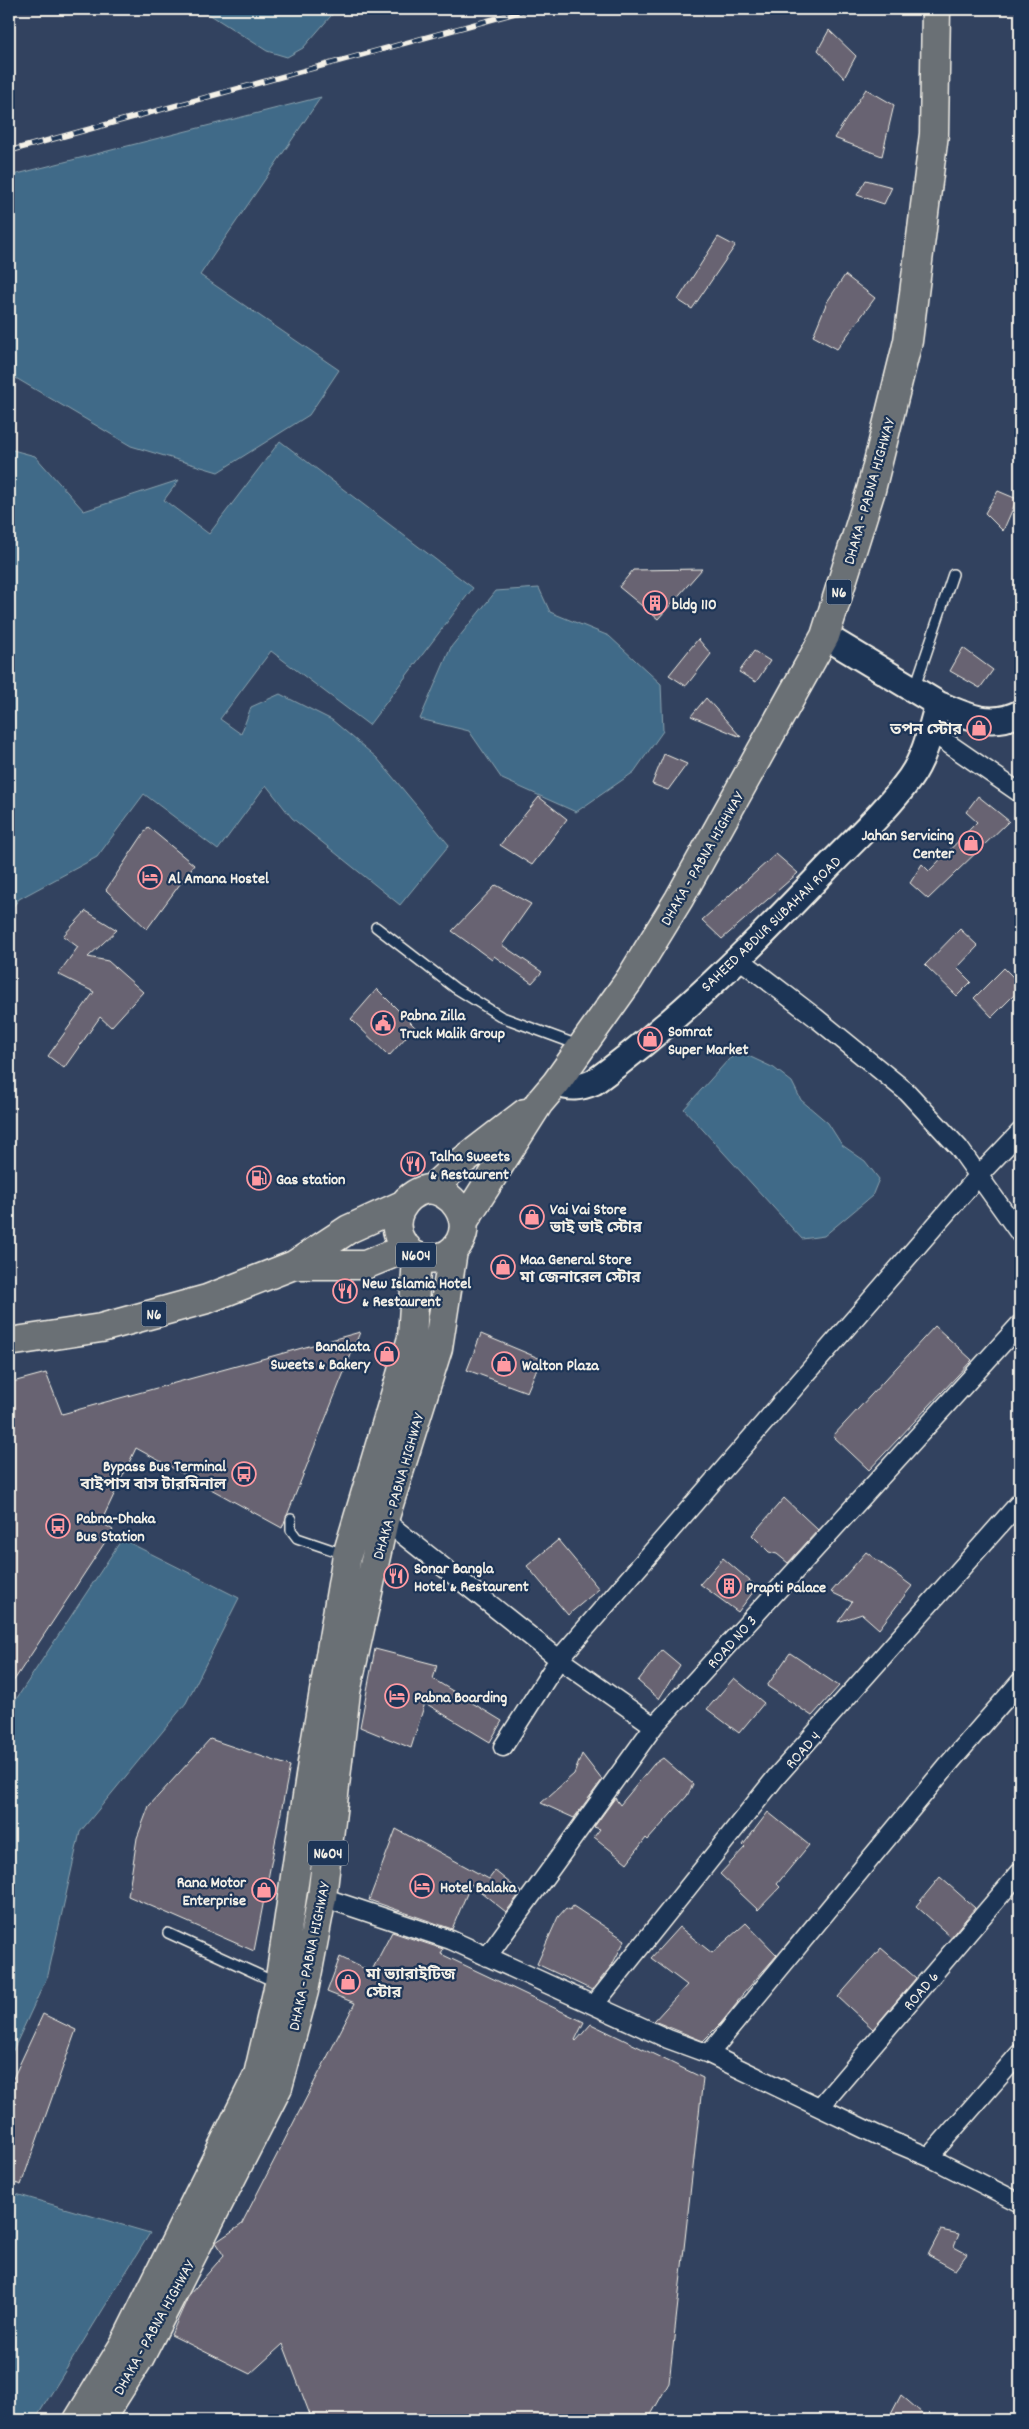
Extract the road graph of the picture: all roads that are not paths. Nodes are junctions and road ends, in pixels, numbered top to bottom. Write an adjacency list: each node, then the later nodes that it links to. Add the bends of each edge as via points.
1 (936, 9): 3 (highway, DHAKA - PABNA HIGHWAY / N6, via 934,134 908,341 871,490)
2 (953, 574): 4 (lane)
3 (825, 636): 4 (street); 11 (highway, DHAKA - PABNA HIGHWAY / N6, via 679,899 630,979)
4 (914, 690): 5 (street)
5 (938, 704): 6 (street, via 975,719 1009,718); 7 (street, SAHEED ABDUR SUBAHAN ROAD)
6 (1020, 713)
7 (930, 731): 8 (street); 10 (street, SAHEED ABDUR SUBAHAN ROAD, via 910,778 867,827)
8 (1020, 793)
9 (376, 927): 11 (lane, via 455,988 502,1017)
10 (738, 958): 12 (street, SAHEED ABDUR SUBAHAN ROAD, via 662,1027 594,1082); 14 (street, via 907,1092)
11 (581, 1046): 12 (highway, DHAKA - PABNA HIGHWAY / N6)
12 (548, 1093): 15 (highway, DHAKA - PABNA HIGHWAY); 17 (highway, DHAKA - PABNA HIGHWAY / N6)
13 (1020, 1132): 14 (street)
14 (980, 1174): 18 (street); 30 (street)
15 (431, 1189): 16 (highway, via 418,1191); 17 (highway, via 458,1205)
16 (402, 1205): 20 (highway, N604, via 397,1214 397,1229 403,1245); 21 (highway, via 349,1229)
17 (464, 1221): 19 (highway, N604, via 461,1238)
18 (1020, 1234)
19 (454, 1251): 20 (highway, N604, via 439,1258 425,1259); 25 (highway, DHAKA - PABNA HIGHWAY / N604)
20 (412, 1252): 21 (highway, N604, via 365,1266); 23 (highway, DHAKA - PABNA HIGHWAY / N604)
21 (294, 1266): 24 (highway, N6, via 207,1299 111,1325)
22 (1020, 1324): 32 (street, ROAD NO 3)
23 (412, 1338): 25 (highway); 29 (highway, DHAKA - PABNA HIGHWAY / N604)
24 (9, 1342)
25 (438, 1348): 28 (highway, DHAKA - PABNA HIGHWAY / N604)
26 (1020, 1502): 40 (street, ROAD 4, via 777,1776)
27 (291, 1519): 29 (lane, via 291,1530 297,1538)
28 (384, 1520): 30 (street); 34 (highway, DHAKA - PABNA HIGHWAY / N604, via 346,1692)
29 (347, 1555): 34 (highway, DHAKA - PABNA HIGHWAY / N604)
30 (559, 1659): 32 (street); 33 (street)
31 (1020, 1682): 42 (street)
32 (654, 1726): 38 (street, ROAD NO 3)
33 (504, 1747)
34 (326, 1758): 36 (highway, DHAKA - PABNA HIGHWAY / N604); 39 (highway, DHAKA - PABNA HIGHWAY / N604)
35 (1020, 1872): 44 (street, ROAD 6)
36 (322, 1897): 38 (street, via 451,1940); 39 (highway, DHAKA - PABNA HIGHWAY / N604)
37 (168, 1933): 39 (lane)
38 (487, 1957): 40 (street)
39 (291, 1988): 43 (highway, DHAKA - PABNA HIGHWAY / N604)
40 (594, 2005): 42 (street)
41 (1020, 2053): 45 (street)
42 (709, 2054): 44 (street)
43 (268, 2081): 47 (highway, DHAKA - PABNA HIGHWAY / N604, via 125,2343); 48 (highway, DHAKA - PABNA HIGHWAY / N604, via 140,2357)
44 (820, 2107): 45 (street)
45 (929, 2156): 46 (street)
46 (1020, 2203)
47 (78, 2420)
48 (100, 2420)

